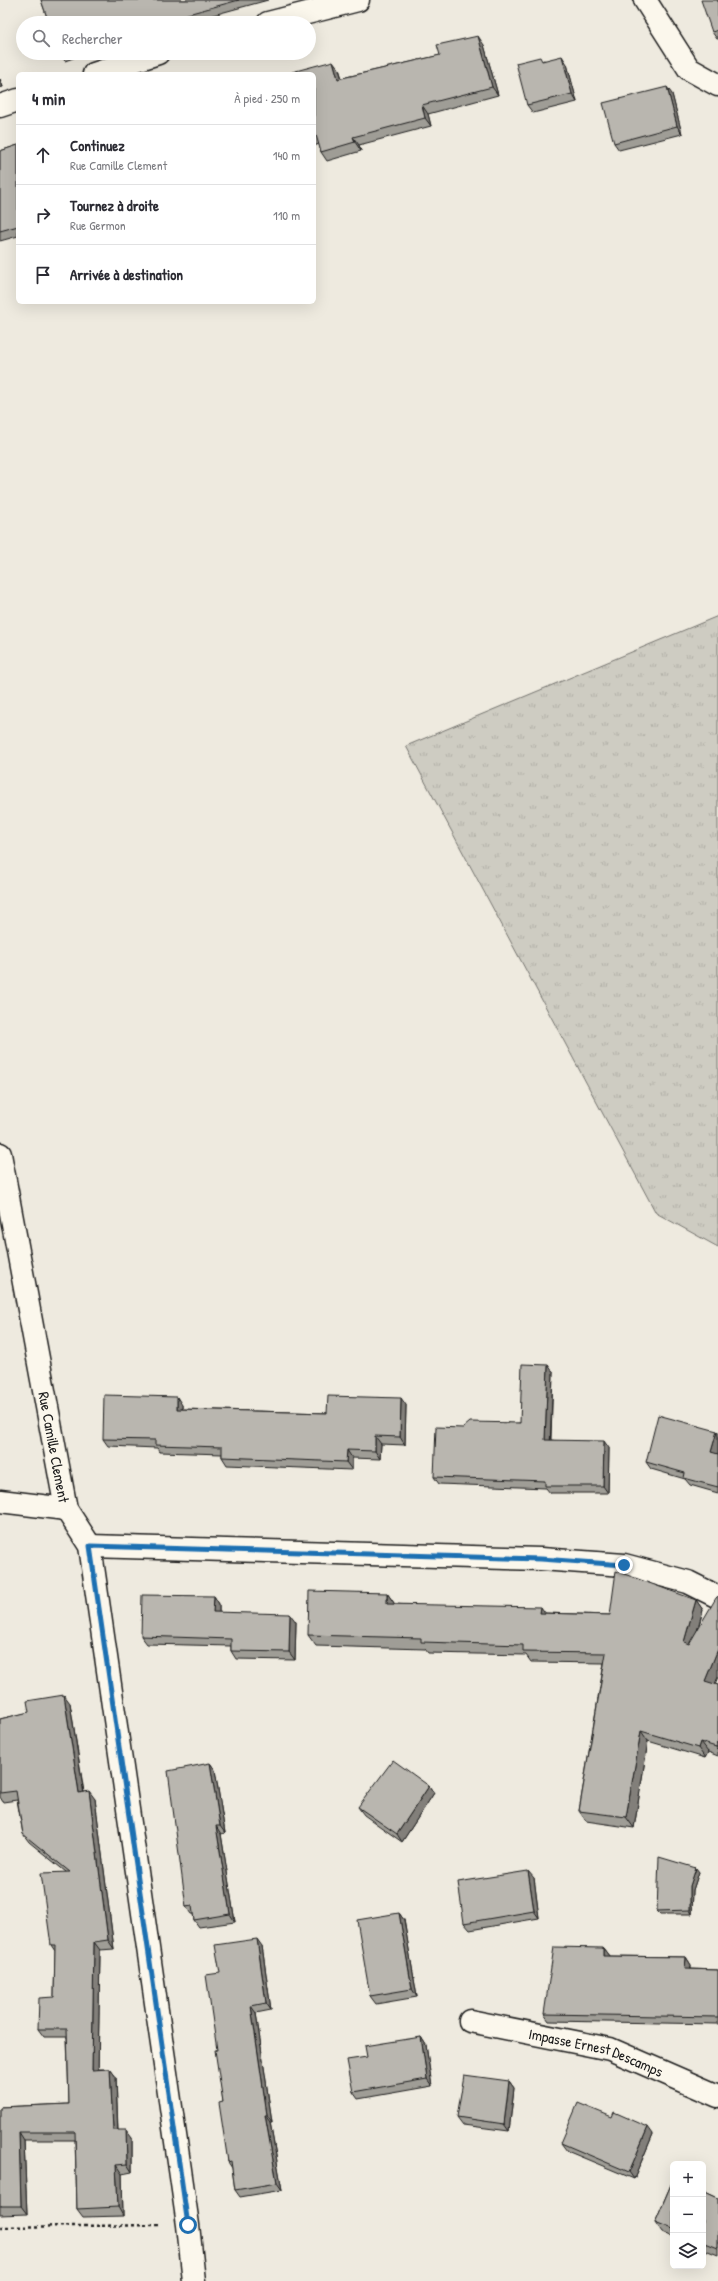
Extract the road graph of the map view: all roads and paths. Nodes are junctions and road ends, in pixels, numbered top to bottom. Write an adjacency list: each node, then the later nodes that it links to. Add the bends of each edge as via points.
1 (358, 0): 3 (street)
2 (645, 0): 6 (street, via 688,69)
3 (295, 16)
4 (137, 60): 5 (street)
5 (100, 72)
6 (718, 85)
7 (16, 101): 8 (street)
8 (0, 106)
9 (0, 1154): 11 (street, Rue Camille Clement)
10 (0, 1501): 11 (street)
11 (66, 1509): 12 (street, Rue Camille Clement)
12 (90, 1546): 13 (street, via 533,1559 624,1565 688,1582); 16 (street, Rue Camille Clement)
13 (718, 1597)
14 (470, 2021): 15 (street, Impasse Ernest Descamps, via 610,2049)
15 (718, 2096)
16 (188, 2225): 17 (path); 18 (street, Rue Camille Clement)
17 (0, 2227)
18 (194, 2281)

